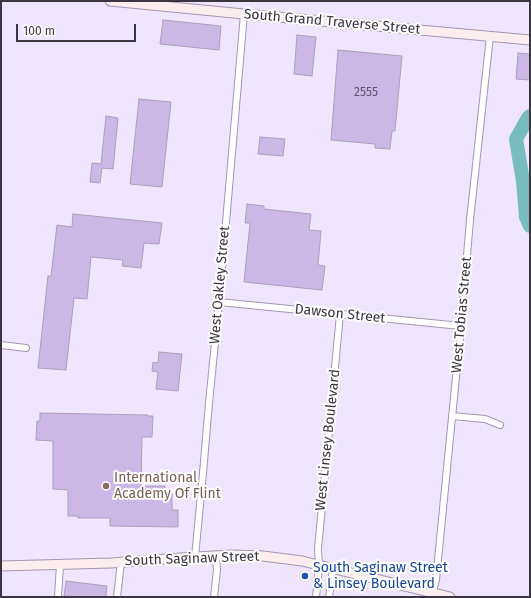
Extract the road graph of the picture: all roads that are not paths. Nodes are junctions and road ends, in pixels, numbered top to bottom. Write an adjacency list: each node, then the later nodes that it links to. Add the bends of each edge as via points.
1 (110, 1): 2 (main road, South Grand Traverse Street)
2 (244, 14): 3 (main road, South Grand Traverse Street); 5 (street, West Oakley Street)
3 (490, 36): 4 (main road, South Grand Traverse Street); 7 (street, West Tobias Street)
4 (530, 40)
5 (219, 302): 6 (street, Dawson Street); 13 (street, West Oakley Street)
6 (340, 314): 7 (street, Dawson Street); 17 (street, West Linsey Boulevard, via 318,549)
7 (461, 326): 10 (street, West Tobias Street)
8 (1, 345): 9 (street)
9 (26, 348)
10 (452, 416): 11 (street, via 485,419); 19 (street, West Tobias Street, via 436,580)
11 (500, 425)
12 (216, 556): 13 (main road, South Saginaw Street); 17 (main road, South Saginaw Street, via 263,556); 22 (street)
13 (195, 557): 14 (main road, South Saginaw Street)
14 (121, 562): 15 (main road, South Saginaw Street); 21 (street)
15 (60, 565): 16 (main road, South Saginaw Street); 20 (street)
16 (1, 566)
17 (319, 566): 18 (main road, South Saginaw Street); 23 (street, West Linsey Boulevard)
18 (333, 569): 19 (main road, South Saginaw Street); 24 (street)
19 (432, 595): 25 (main road, South Saginaw Street)
20 (58, 597)
21 (118, 597)
22 (214, 597)
23 (316, 597)
24 (329, 597)
25 (450, 597)

